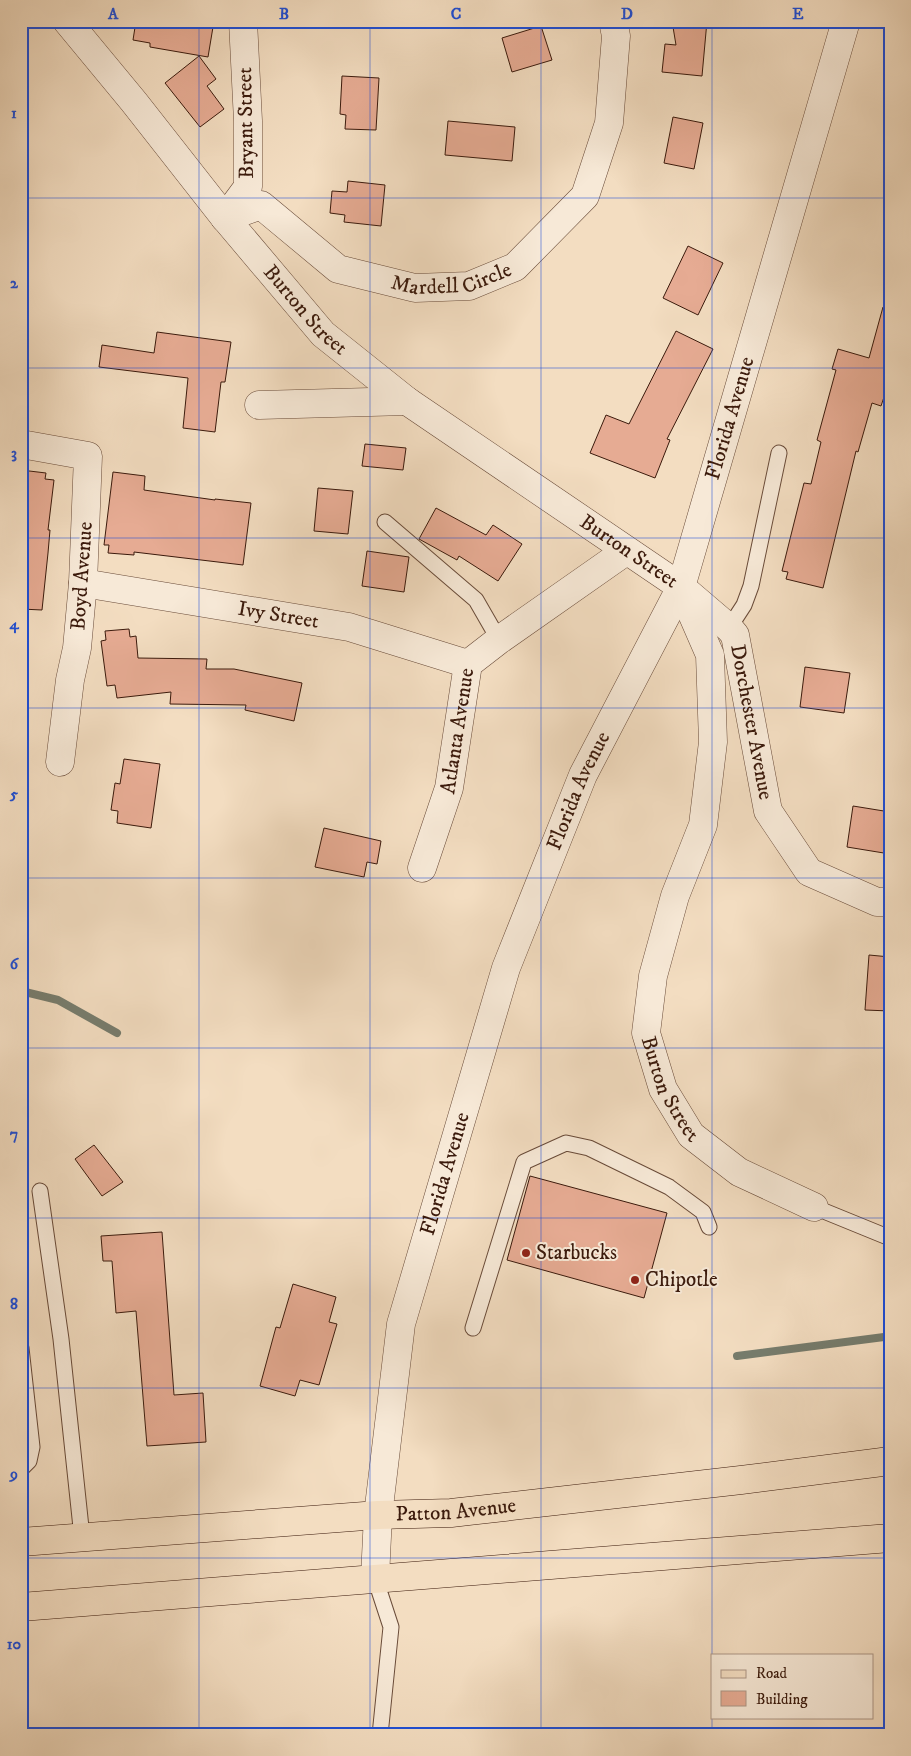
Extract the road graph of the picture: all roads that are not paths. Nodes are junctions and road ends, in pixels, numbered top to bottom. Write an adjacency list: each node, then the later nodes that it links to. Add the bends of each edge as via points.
1 (67, 21): 5 (street, Burton Street)
2 (243, 21): 5 (street, Bryant Street, via 248,187)
3 (613, 21): 5 (street, Mardell Circle, via 616,36 609,123 586,196 516,267 469,286 415,288 338,268 261,204)
4 (846, 21): 13 (street, Florida Avenue)
5 (225, 218): 6 (street, Burton Street, via 323,334)
6 (407, 401): 7 (street); 11 (street, Burton Street)
7 (259, 405)
8 (21, 444): 12 (street, Boyd Avenue, via 88,456)
9 (779, 453): 14 (lane, via 751,586)
10 (385, 522): 15 (lane, via 476,600)
11 (626, 551): 13 (street, Burton Street); 15 (street, Atlanta Avenue)
12 (83, 583): 16 (street, Ivy Street, via 349,627); 17 (street, Boyd Avenue)
13 (681, 587): 14 (street, Dorchester Avenue); 21 (street, Burton Street, via 710,655 713,742 703,825 675,896 652,976 646,1033 663,1089 691,1135 739,1172); 28 (street, Florida Avenue, via 583,775 506,968 402,1324)
14 (730, 628): 19 (street, Dorchester Avenue, via 735,635 768,811 809,872 878,902)
15 (499, 640): 16 (street, Atlanta Avenue)
16 (468, 664): 18 (street, Atlanta Avenue, via 449,788)
17 (60, 762)
18 (422, 868)
19 (890, 902)
20 (40, 1191): 29 (lane, via 61,1339)
21 (814, 1207): 23 (lane)
22 (709, 1227): 24 (lane, via 703,1212 669,1187 589,1148 566,1143 524,1162)
23 (890, 1238)
24 (473, 1328)
25 (21, 1348): 27 (lane, via 32,1446 29,1461)
26 (890, 1461): 28 (main road, Patton Avenue, via 451,1513)
27 (21, 1469)
28 (378, 1515): 29 (main road, Patton Avenue); 32 (street, Florida Avenue)
29 (82, 1537): 31 (main road, Patton Avenue)
30 (890, 1538): 32 (main road)
31 (21, 1542)
32 (375, 1578): 33 (main road); 34 (lane, via 391,1627)
33 (21, 1607)
34 (380, 1735)

